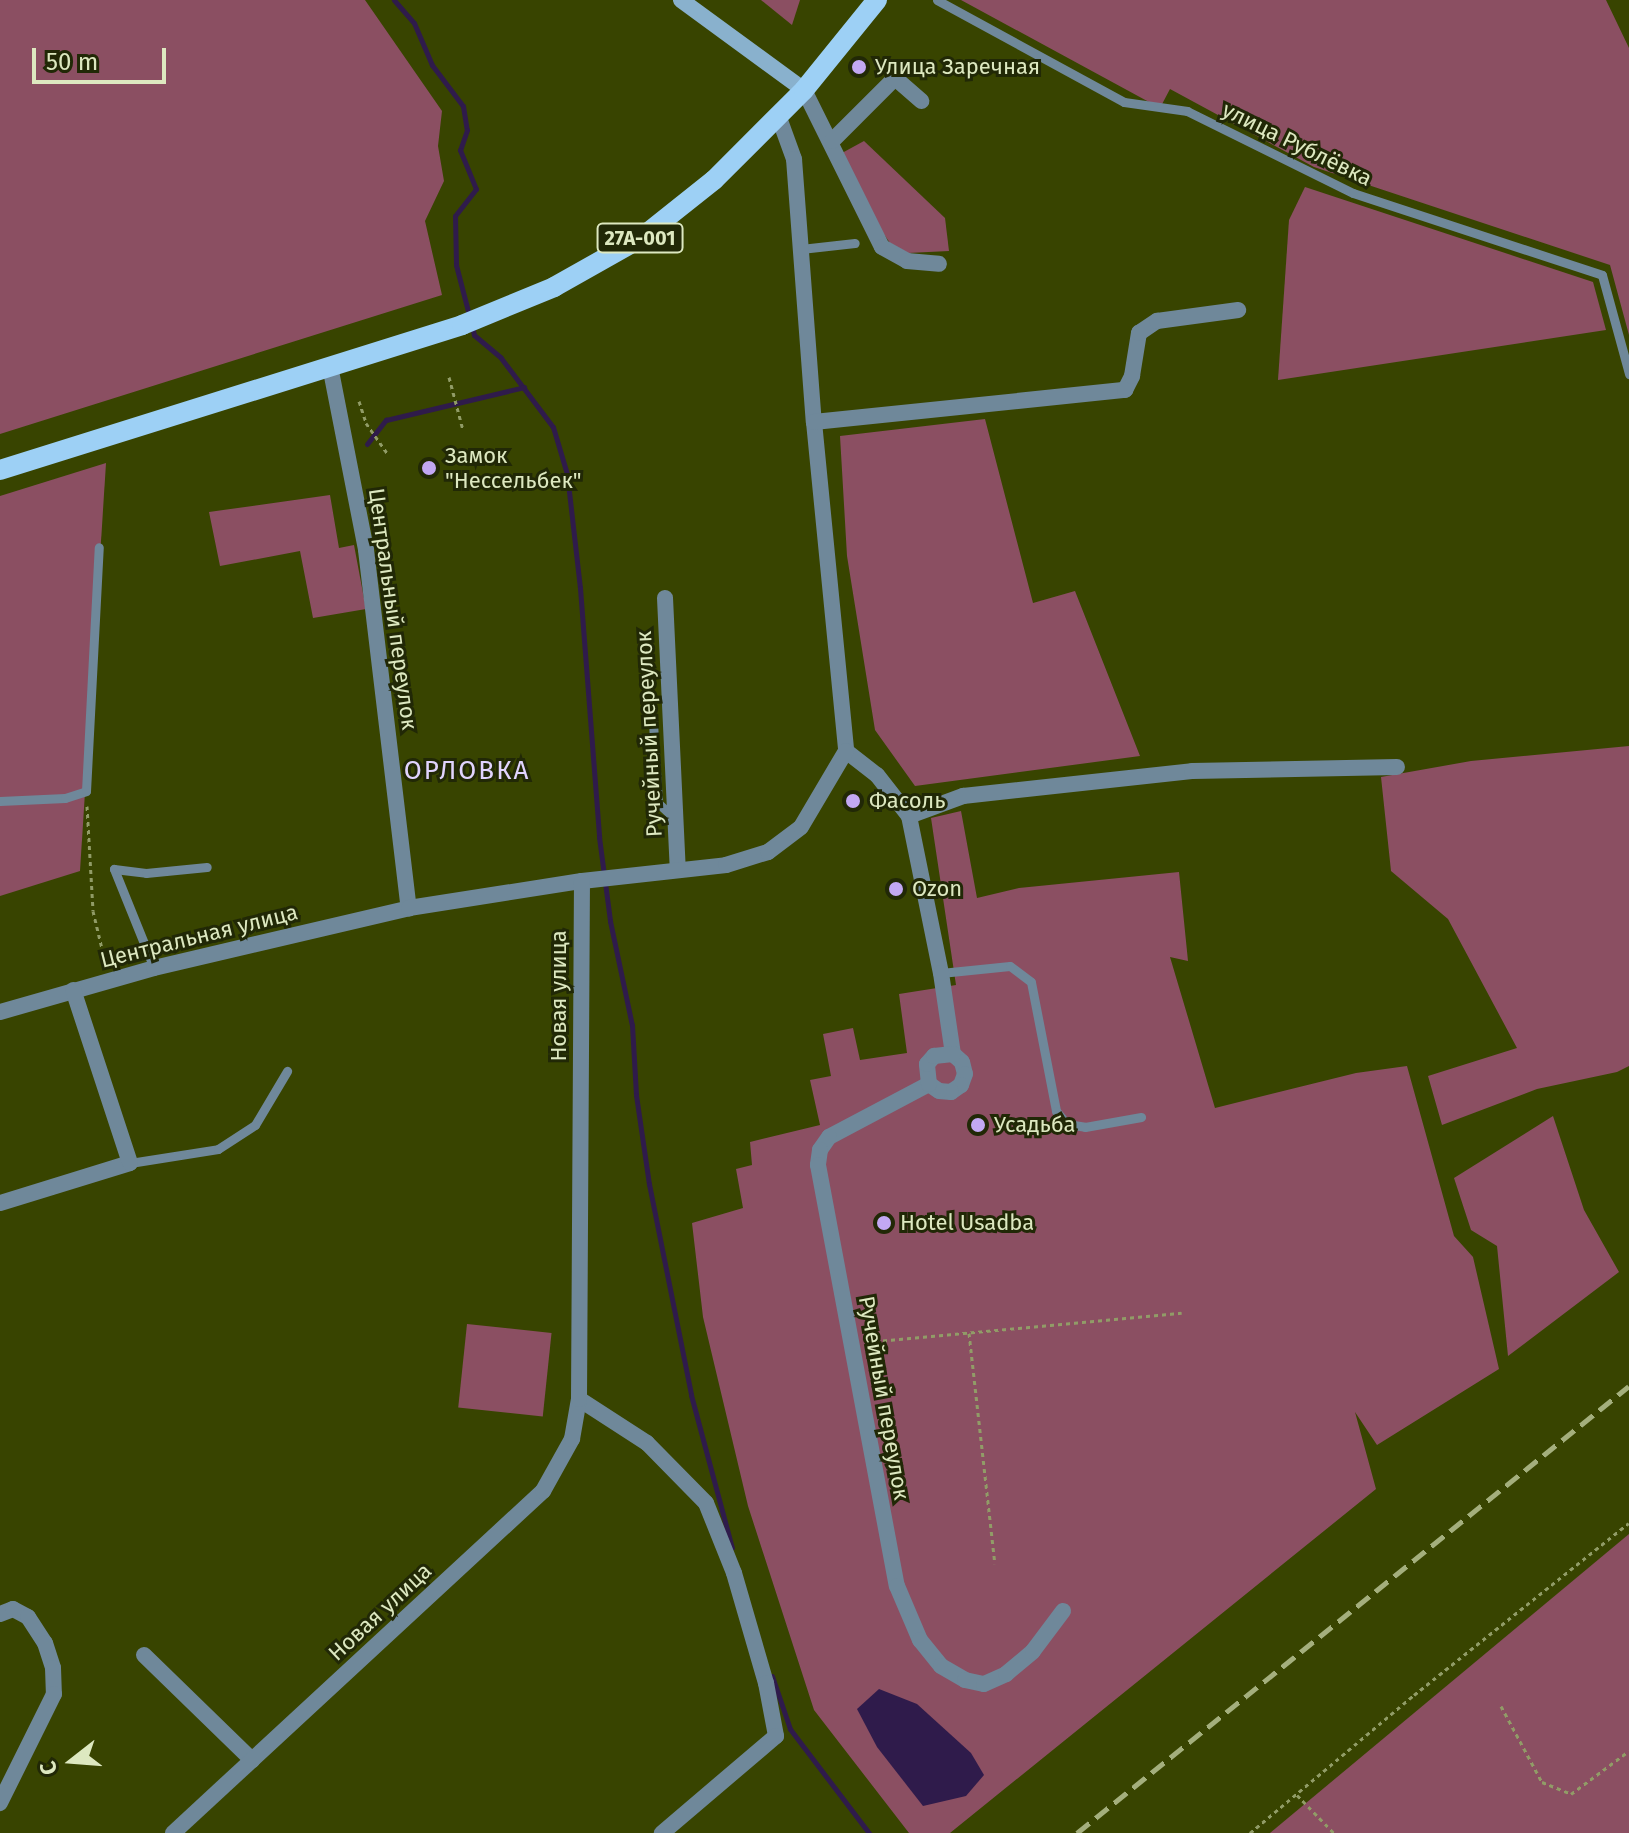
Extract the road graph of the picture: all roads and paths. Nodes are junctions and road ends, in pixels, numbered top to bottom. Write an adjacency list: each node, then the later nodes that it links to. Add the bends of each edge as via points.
1 (681, 0): 4 (street)
2 (877, 0): 4 (main road, 27А-001)
3 (937, 0): 13 (lane, улица Рублёвка, via 1124,102 1187,111 1353,193 1602,275)
4 (804, 90): 6 (main road, 27А-001); 7 (street)
5 (921, 101): 7 (street, via 895,78)
6 (778, 115): 9 (street, via 794,159); 12 (main road, 27А-001, via 714,180 641,238 554,287 462,325)
7 (832, 141): 10 (street, via 882,247 907,261)
8 (855, 243): 9 (lane)
9 (801, 249): 16 (street)
10 (939, 264)
11 (1238, 310): 16 (street, via 1157,321 1139,333 1125,390)
12 (330, 366): 19 (main road, 27А-001); 32 (street, Центральный переулок, via 366,550)
13 (1629, 374)
14 (449, 377): 17 (path)
15 (359, 401): 18 (path, via 366,423)
16 (814, 422): 23 (street)
17 (463, 430)
18 (388, 455)
19 (0, 470)
20 (99, 547): 25 (lane)
21 (665, 598): 28 (street, Ручейный переулок)
22 (653, 723): 28 (lane, via 658,803)
23 (846, 751): 27 (street, via 877,775); 30 (street, Центральная улица, via 801,827 768,852 726,865)
24 (1397, 767): 27 (street, via 1192,771 963,796)
25 (86, 791): 26 (lane, via 65,798); 35 (path, via 93,911)
26 (0, 801)
27 (909, 816): 34 (street)
28 (674, 818): 30 (street, Ручейный переулок)
29 (207, 867): 33 (lane, via 146,873 114,869)
30 (678, 869): 31 (street, Центральная улица)
31 (582, 881): 32 (street, Центральная улица); 47 (street, Новая улица)
32 (409, 908): 33 (street, Центральная улица)
33 (154, 968): 35 (street, Центральная улица)
34 (941, 973): 38 (street); 41 (lane, via 1010,966 1031,982 1056,1111 1067,1124 1085,1127)
35 (109, 980): 36 (street, Центральная улица)
36 (73, 990): 37 (street, Центральная улица); 42 (street)
37 (0, 1012)
38 (953, 1054): 40 (street, via 943,1052 927,1064); 40 (street, via 962,1062 961,1085 951,1092)
39 (287, 1071): 42 (lane, via 255,1125 218,1149)
40 (929, 1084): 46 (street, Ручейный переулок, via 829,1137 820,1150 818,1165)
41 (1141, 1117)
42 (130, 1163): 43 (street)
43 (0, 1203)
44 (1182, 1313): 45 (path)
45 (969, 1332): 46 (path); 49 (path)
46 (852, 1343): 50 (street, Ручейный переулок, via 897,1586 920,1640 941,1666 984,1684 1033,1651)
47 (579, 1399): 55 (street, Новая улица, via 572,1439 543,1491); 59 (street, via 647,1443 706,1503 734,1573 769,1696 776,1736)
48 (1629, 1523): 56 (path)
49 (995, 1564)
50 (1063, 1611)
51 (0, 1614): 57 (street, via 13,1609 28,1617 45,1643 54,1694)
52 (144, 1655): 55 (street)
53 (1501, 1706): 54 (path, via 1542,1782 1571,1794)
54 (1629, 1751)
55 (252, 1760): 58 (street, Новая улица)
56 (1297, 1795): 60 (path); 61 (path)
57 (0, 1803)
58 (173, 1833)
59 (662, 1833)
60 (1250, 1833)
61 (1334, 1833)

